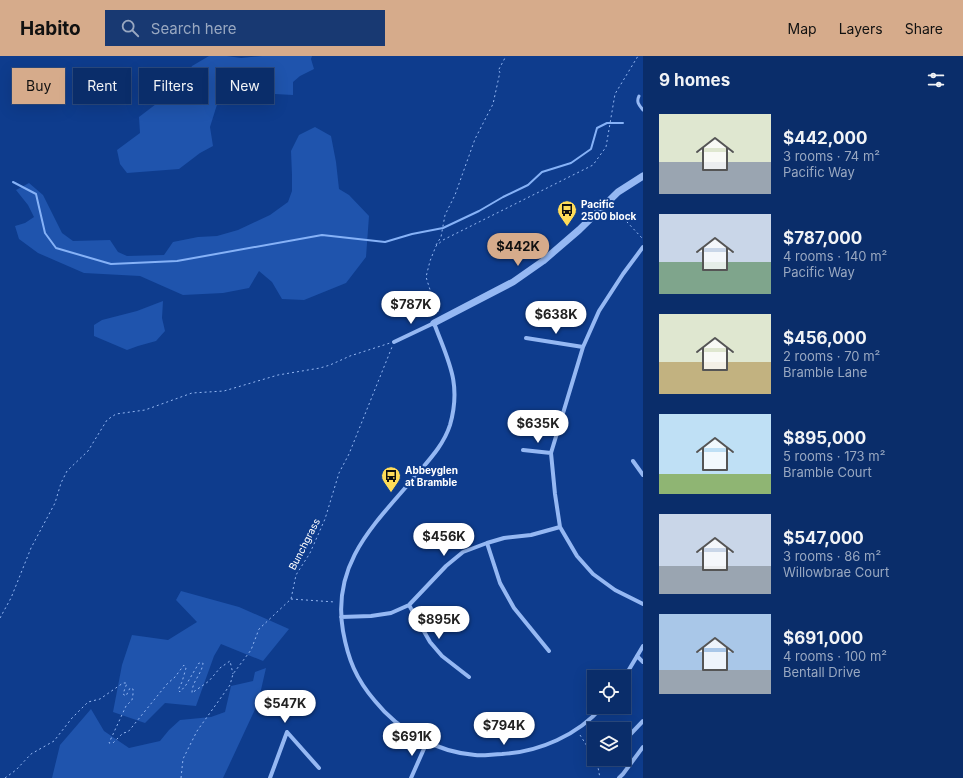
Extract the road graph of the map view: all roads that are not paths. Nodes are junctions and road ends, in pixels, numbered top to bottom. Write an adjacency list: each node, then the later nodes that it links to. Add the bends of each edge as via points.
1 (638, 96): 2 (lane, via 638,105)
2 (643, 110)
3 (643, 176): 5 (street, via 618,192 543,261 513,282)
4 (643, 247): 8 (street, via 599,311)
5 (434, 323): 7 (street); 17 (street, via 453,372 456,400 450,427 438,450 367,533 352,556 343,586)
6 (526, 338): 8 (street)
7 (394, 342)
8 (583, 347): 10 (street)
9 (523, 450): 10 (street)
10 (551, 453): 13 (street)
11 (633, 461): 12 (street)
12 (643, 475)
13 (560, 527): 14 (street, via 531,536 504,538); 16 (street, via 577,556 593,574 615,590)
14 (486, 543): 15 (street, via 463,552); 19 (street, via 500,583 514,608)
15 (409, 604): 17 (street, via 391,613); 23 (street, via 437,651)
16 (643, 604)
17 (341, 617): 27 (street, via 347,650 364,688 381,709 401,726)
18 (643, 646): 20 (street)
19 (549, 651)
20 (637, 656): 21 (street); 22 (street)
21 (643, 662)
22 (629, 670)
23 (469, 676)
24 (596, 714): 27 (street, via 576,730 548,745 518,753 475,755 448,750)
25 (643, 721): 26 (street)
26 (631, 734)
27 (427, 742): 31 (street)
28 (643, 747): 32 (street)
29 (319, 768): 30 (street, via 287,732)
30 (270, 778)
31 (411, 778)
32 (619, 778)

